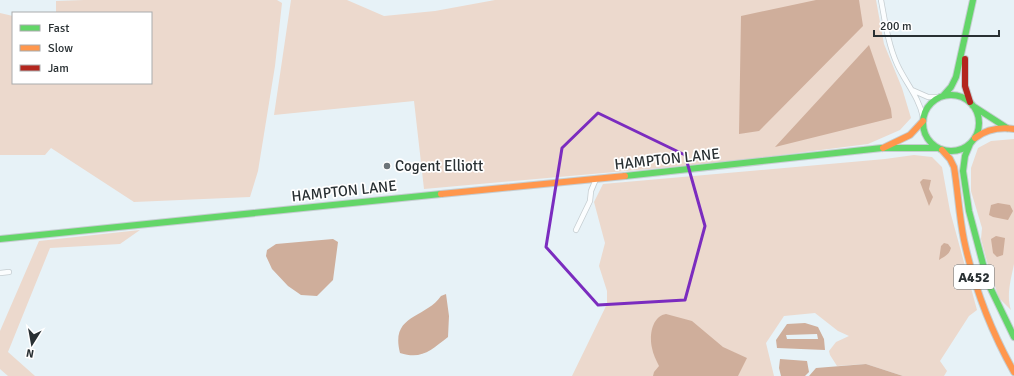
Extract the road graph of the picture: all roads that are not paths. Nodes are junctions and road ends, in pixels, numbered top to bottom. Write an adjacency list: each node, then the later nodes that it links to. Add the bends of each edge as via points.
1 (881, 0): 4 (street, via 893,52)
2 (973, 0): 3 (main road)
3 (966, 32): 5 (main road, via 956,77 952,87); 6 (main road, via 964,82)
4 (912, 90): 5 (street, via 923,96); 7 (street, via 920,105)
5 (942, 97): 6 (main road, via 958,96); 7 (main road, via 931,103)
6 (972, 104): 8 (main road, via 984,114); 9 (main road, via 979,122)
7 (923, 119): 11 (main road, HAMPTON LANE, via 909,136); 12 (main road, via 927,139)
8 (1011, 128): 9 (main road, via 988,130)
9 (975, 138): 10 (main road)
10 (970, 144): 12 (main road, via 954,151); 18 (main road, A452, via 963,171 969,211 988,283)
11 (882, 148): 12 (main road, HAMPTON LANE, via 922,146); 13 (main road, HAMPTON LANE)
12 (940, 149): 19 (main road, A452, via 954,167 964,240 983,310)
13 (596, 179): 14 (street, via 590,202); 15 (main road, HAMPTON LANE)
14 (576, 230)
15 (0, 239)
16 (9, 272): 17 (street)
17 (0, 273)
18 (1014, 337)
19 (1014, 372)

